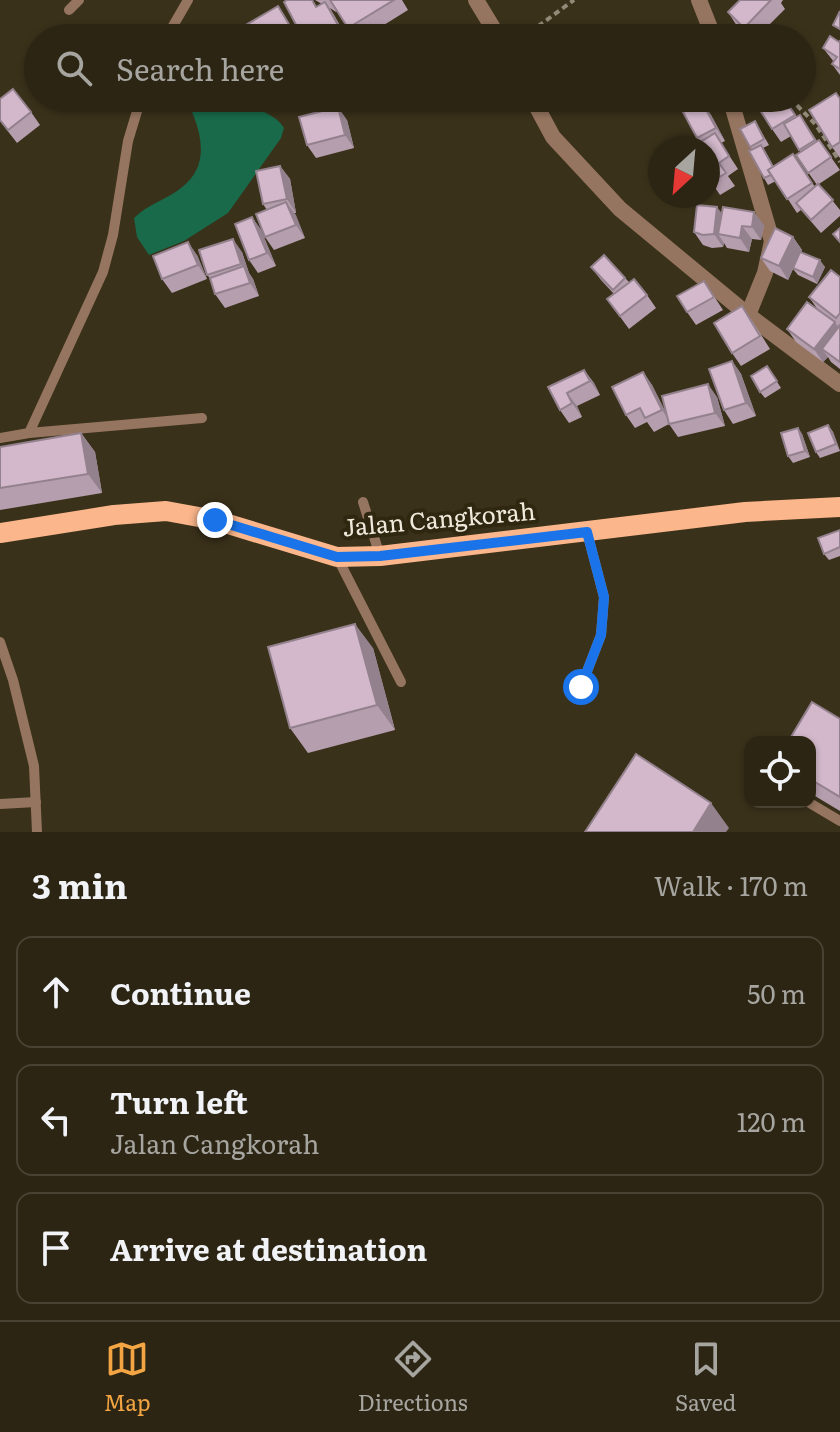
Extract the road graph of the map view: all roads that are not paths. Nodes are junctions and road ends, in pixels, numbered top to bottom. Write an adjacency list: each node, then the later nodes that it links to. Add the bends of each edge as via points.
1 (79, 0): 5 (lane)
2 (188, 0): 6 (lane)
3 (476, 0): 7 (street)
4 (699, 0): 8 (street)
5 (69, 10)
6 (174, 24)
7 (491, 24)
8 (708, 24)
9 (137, 112): 15 (lane, via 103,272)
10 (540, 112): 12 (street, via 553,137 620,209)
11 (734, 112): 12 (street, via 772,241)
12 (748, 315): 13 (street)
13 (840, 384)
14 (202, 418): 15 (lane)
15 (29, 433): 16 (lane)
16 (0, 438)
17 (363, 502): 21 (lane)
18 (840, 507): 19 (main road, Jalan Cangkorah, via 745,512)
19 (587, 532): 21 (main road, Jalan Cangkorah); 27 (lane, via 604,597 601,635)
20 (0, 533): 22 (main road, Jalan Cangkorah, via 166,511 215,520)
21 (380, 556): 22 (main road, Jalan Cangkorah)
22 (337, 557): 26 (lane)
23 (0, 642): 24 (lane)
24 (13, 680): 25 (lane); 28 (lane, via 34,766)
25 (0, 682)
26 (401, 682)
27 (581, 687)
28 (36, 802): 29 (lane); 32 (lane)
29 (0, 804)
30 (816, 807): 31 (lane)
31 (840, 821)
32 (37, 832)

